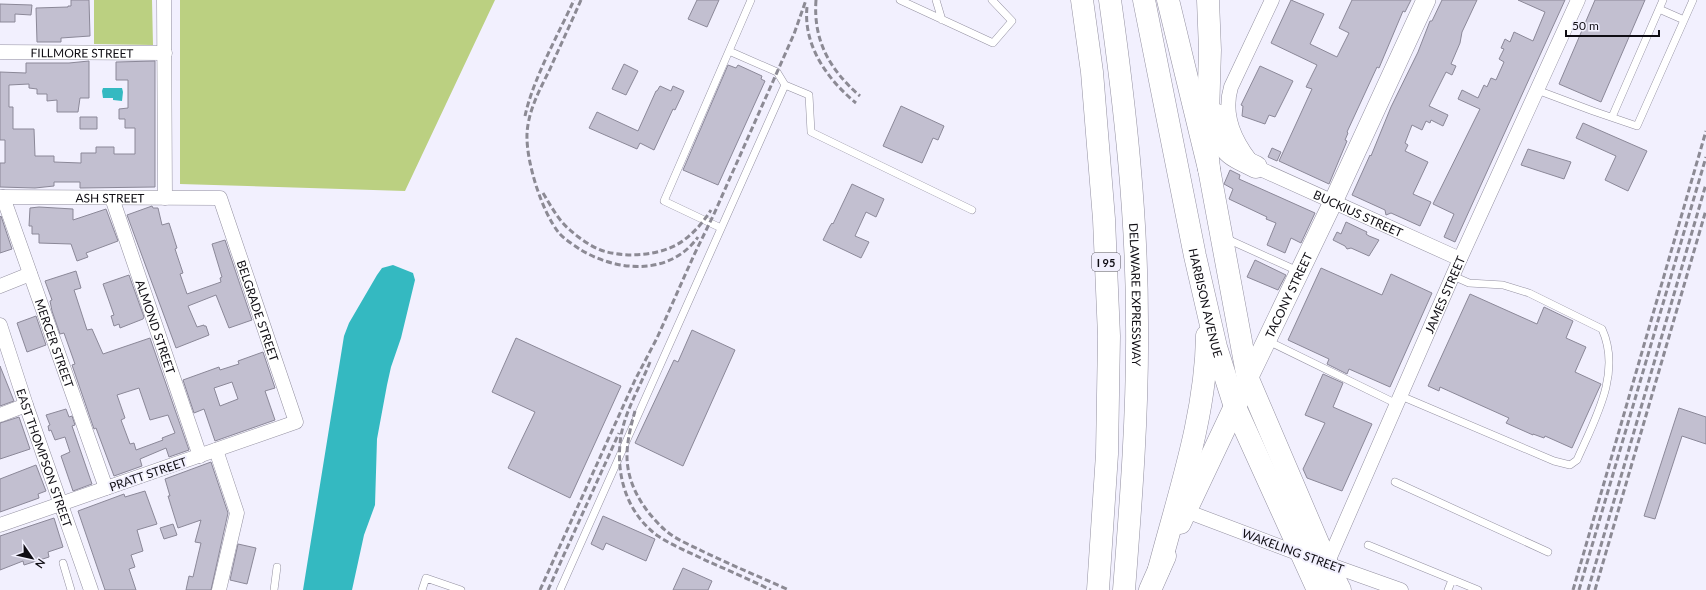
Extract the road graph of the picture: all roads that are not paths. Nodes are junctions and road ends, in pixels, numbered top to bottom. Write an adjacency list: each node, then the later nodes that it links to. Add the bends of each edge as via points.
1 (164, 0): 22 (street)
2 (751, 0): 20 (lane)
3 (901, 0): 17 (lane)
4 (936, 0): 17 (lane)
5 (992, 0): 17 (lane, via 1012,21 993,43)
6 (1110, 0): 74 (main road, DELAWARE EXPRESSWAY / I 95, via 1125,118 1136,252 1133,463)
7 (1144, 0): 41 (main road, HARBISON AVENUE)
8 (1168, 0): 27 (main road, HARBISON AVENUE)
9 (1208, 0): 19 (main road)
10 (1272, 0): 26 (street, via 1231,87 1228,99 1235,134 1244,154)
11 (1426, 0): 32 (main road, TACONY STREET)
12 (1578, 0): 24 (street, JAMES STREET)
13 (1663, 0): 16 (lane)
14 (1692, 0): 18 (lane)
15 (1083, 6): 73 (main road, I 95, via 1092,72 1107,278 1108,454)
16 (1659, 9): 18 (lane); 25 (lane)
17 (942, 20)
18 (1684, 20): 25 (lane, via 1637,126)
19 (1210, 50): 26 (main road, via 1220,139 1232,155); 27 (main road, via 1207,148)
20 (729, 51): 23 (lane, via 777,72); 34 (lane, via 664,200)
21 (0, 52): 22 (street, FILLMORE STREET)
22 (165, 53): 30 (street)
23 (785, 84): 33 (lane, via 808,95 811,132); 34 (lane)
24 (1537, 90): 25 (lane); 36 (street, JAMES STREET)
25 (1612, 117)
26 (1256, 167): 32 (street, BUCKIUS STREET)
27 (1209, 169): 35 (main road, HARBISON AVENUE)
28 (2, 197): 29 (street, ASH STREET); 38 (street, MERCER STREET)
29 (112, 198): 30 (street, ASH STREET); 51 (street, ALMOND STREET)
30 (166, 198): 31 (street, ASH STREET)
31 (220, 198): 49 (street, BELGRADE STREET)
32 (1333, 202): 36 (street, BUCKIUS STREET); 37 (main road, TACONY STREET)
33 (972, 210)
34 (721, 228): 72 (lane)
35 (1222, 236): 37 (lane); 44 (main road, HARBISON AVENUE)
36 (1460, 259): 39 (street, JAMES STREET)
37 (1300, 272): 43 (main road, TACONY STREET)
38 (30, 274): 40 (street); 53 (street, MERCER STREET)
39 (1453, 276): 45 (street, JAMES STREET); 45 (lane, via 1469,283 1503,285 1529,293 1602,329 1609,352 1608,383 1578,460 1570,465 1554,461)
40 (0, 286)
41 (1207, 313): 47 (main road, HARBISON AVENUE); 63 (main road, via 1207,356 1196,428)
42 (0, 325): 46 (street, EAST THOMPSON STREET)
43 (1267, 341): 44 (main road, TACONY STREET); 45 (lane)
44 (1248, 379): 47 (main road, TACONY STREET); 61 (main road, HARBISON AVENUE)
45 (1399, 400): 61 (street, JAMES STREET)
46 (26, 405): 48 (street); 54 (street, EAST THOMPSON STREET)
47 (1235, 407): 55 (main road, TACONY STREET); 59 (main road, HARBISON AVENUE)
48 (0, 414)
49 (296, 422): 50 (street, PRATT STREET)
50 (216, 450): 51 (street, PRATT STREET); 68 (street, via 237,513)
51 (200, 456): 53 (street, PRATT STREET)
52 (1395, 482): 58 (lane)
53 (106, 488): 54 (street, PRATT STREET)
54 (60, 504): 56 (street, PRATT STREET); 67 (street, EAST THOMPSON STREET)
55 (1186, 511): 59 (street, WAKELING STREET); 63 (main road, TACONY STREET)
56 (0, 525)
57 (1368, 545): 64 (lane)
58 (1548, 552)
59 (1303, 555): 61 (street, WAKELING STREET); 65 (main road, HARBISON AVENUE)
60 (63, 563): 66 (lane)
61 (1327, 564): 65 (main road, JAMES STREET); 76 (main road, HARBISON AVENUE); 77 (street, WAKELING STREET)
62 (278, 567): 69 (lane)
63 (1159, 569): 75 (main road, TACONY STREET)
64 (1452, 580): 78 (lane); 79 (lane)
65 (1316, 589)
66 (71, 590)
67 (91, 590)
68 (219, 590)
69 (274, 590)
70 (422, 590): 71 (lane, via 426,578)
71 (461, 590)
72 (560, 590)
73 (1098, 590)
74 (1124, 590)
75 (1150, 590)
76 (1340, 590)
77 (1401, 590)
78 (1448, 590)
79 (1478, 590)

